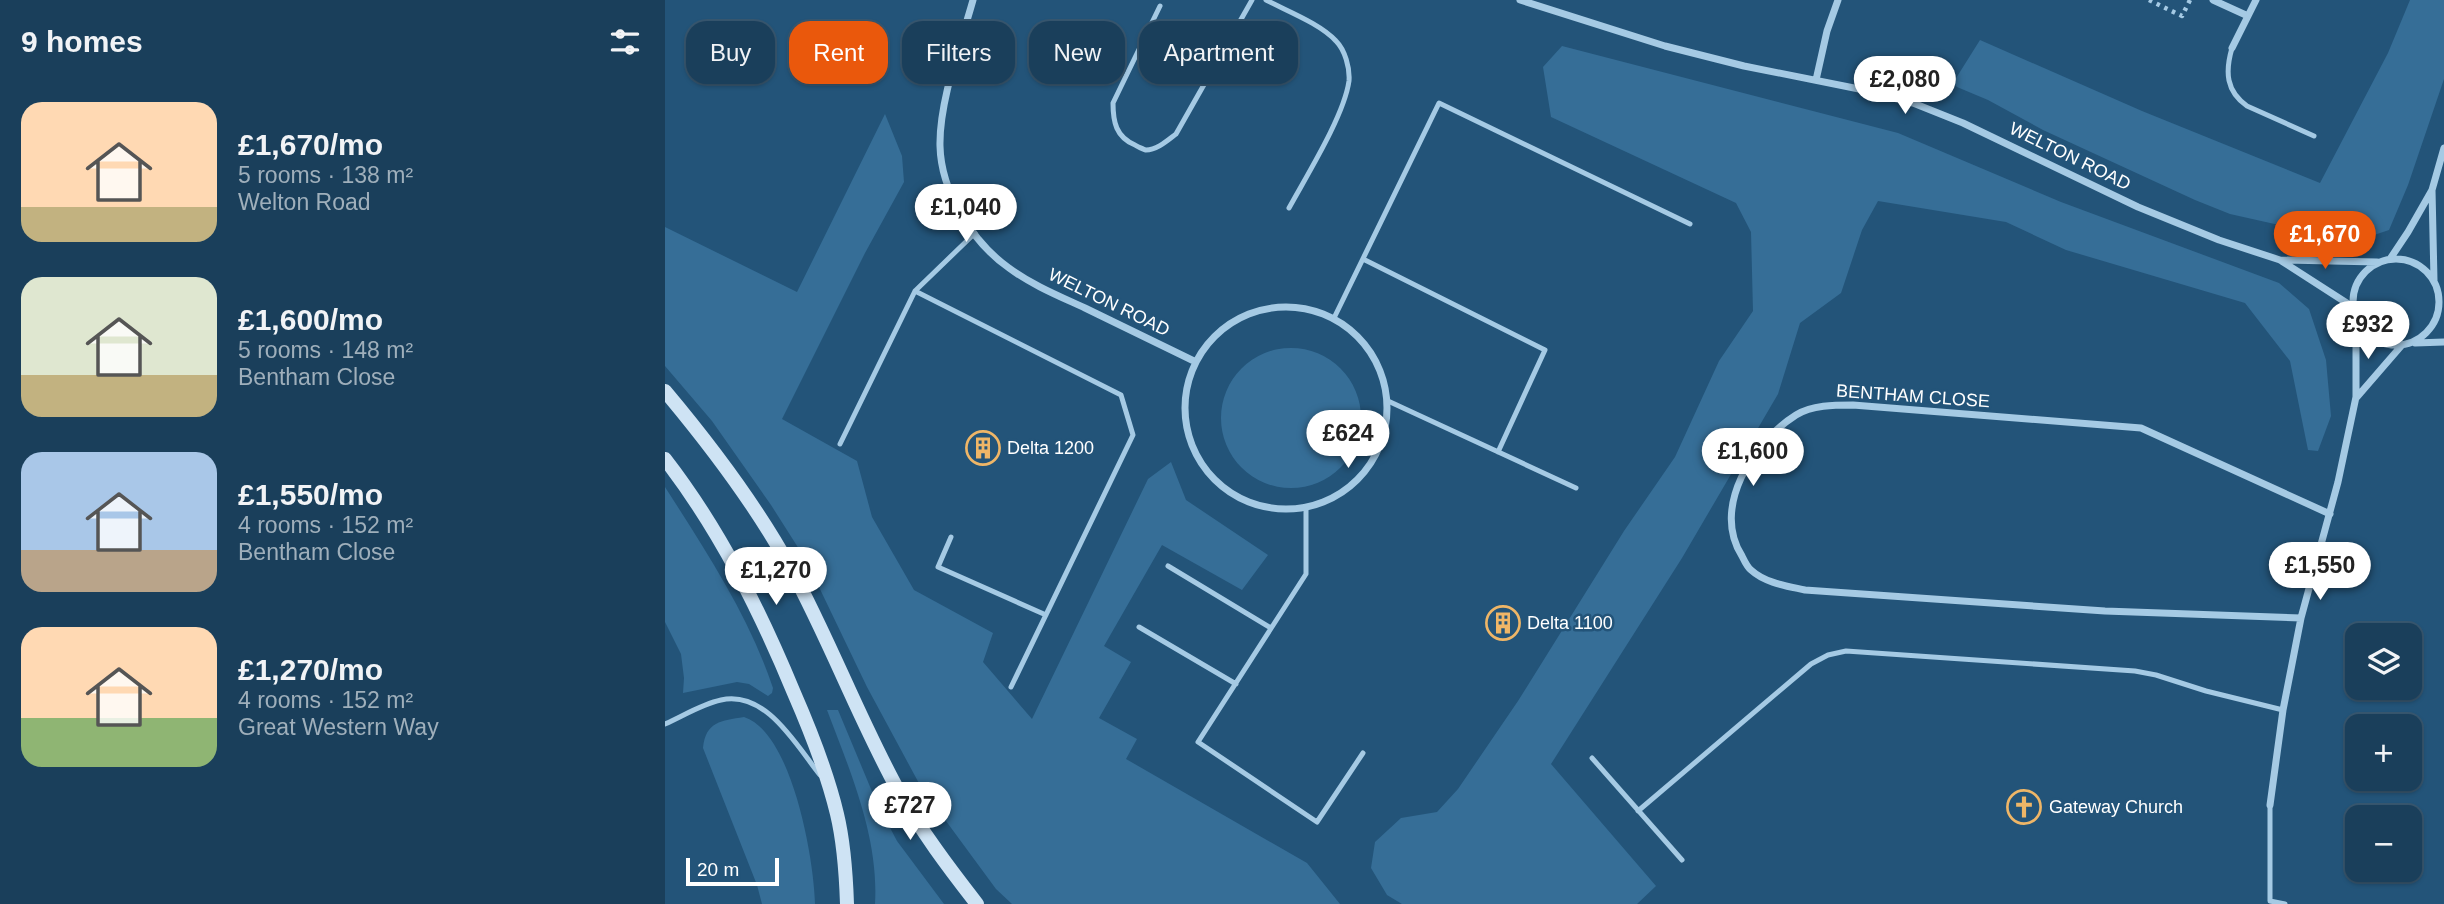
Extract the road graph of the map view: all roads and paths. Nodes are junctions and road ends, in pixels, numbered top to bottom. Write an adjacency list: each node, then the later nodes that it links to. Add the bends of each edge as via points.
1 (973, 0): 19 (street, WELTON ROAD, via 942,116 940,145 949,187)
2 (1252, 0): 10 (lane, via 1177,134 1146,150 1116,130 1113,103)
3 (1266, 0): 17 (lane, via 1337,42 1349,78 1346,98)
4 (1520, 0): 13 (street, WELTON ROAD, via 1665,46)
5 (1838, 0): 13 (street)
6 (2149, 0): 7 (path, via 2182,16)
7 (2190, 0)
8 (2213, 0): 11 (street)
9 (2256, 0): 11 (street)
10 (1160, 6)
11 (2248, 16): 12 (street)
12 (2232, 48): 14 (lane, via 2227,71 2238,100)
13 (1816, 80): 22 (street, WELTON ROAD, via 1913,103 1963,122 2139,207)
14 (2314, 136)
15 (2444, 148): 16 (street)
16 (2432, 190): 21 (street); 24 (street)
17 (1289, 208)
18 (1691, 224): 20 (lane, via 1439,103)
19 (975, 233): 25 (lane); 32 (street, WELTON ROAD, via 1009,268 1042,288)
20 (1363, 258): 28 (lane); 37 (lane, via 1545,350)
21 (2390, 259): 23 (street); 24 (street, via 2415,263)
22 (2280, 260): 23 (street, WELTON ROAD); 27 (street, WELTON ROAD)
23 (2378, 262): 27 (street, via 2358,281)
24 (2434, 281): 26 (street)
25 (915, 291): 36 (lane); 44 (lane, via 1121,395 1133,435)
26 (2441, 295): 31 (street, via 2431,329)
27 (2353, 307): 29 (street)
28 (1334, 318): 32 (street, via 1304,308 1272,308 1241,318 1215,336); 35 (street, via 1355,333 1371,353 1383,376)
29 (2356, 320): 31 (street, via 2372,338); 34 (street)
30 (2444, 342): 31 (street)
31 (2407, 344): 34 (street)
32 (1196, 362): 40 (street, via 1186,393 1186,425 1196,456 1216,482 1242,500 1273,509)
33 (665, 391): 59 (main road, via 764,523 807,599 898,790)
34 (2356, 397): 41 (street)
35 (1388, 401): 37 (lane); 40 (street, via 1385,430 1375,458 1357,481 1333,498)
36 (840, 444)
37 (1498, 452): 39 (lane)
38 (665, 459): 54 (main road, via 753,602 801,708)
39 (1576, 488)
40 (1306, 508): 47 (lane, via 1306,574)
41 (2330, 514): 45 (street); 45 (street, BENTHAM CLOSE, via 2141,428 1853,405 1822,406 1798,414 1767,437 1745,469 1736,493 1731,520 1734,544 1750,570 1785,586 2105,611)
42 (951, 537): 44 (lane, via 937,567)
43 (1168, 566): 47 (lane)
44 (1046, 615): 49 (lane)
45 (2301, 618): 50 (street)
46 (1139, 627): 48 (lane)
47 (1271, 628): 48 (lane)
48 (1235, 684): 52 (lane, via 1198,742 1317,822)
49 (1011, 687)
50 (2283, 710): 55 (street); 56 (lane, via 2135,671 1846,651 1811,664)
51 (665, 724): 54 (lane, via 720,700 750,700 782,727)
52 (1363, 753)
53 (1592, 758): 56 (lane)
54 (829, 785): 58 (main road, via 843,846)
55 (2270, 805): 60 (lane, via 2270,901)
56 (1638, 811): 57 (lane)
57 (1682, 860)
58 (847, 904)
59 (978, 904)
60 (2285, 904)

